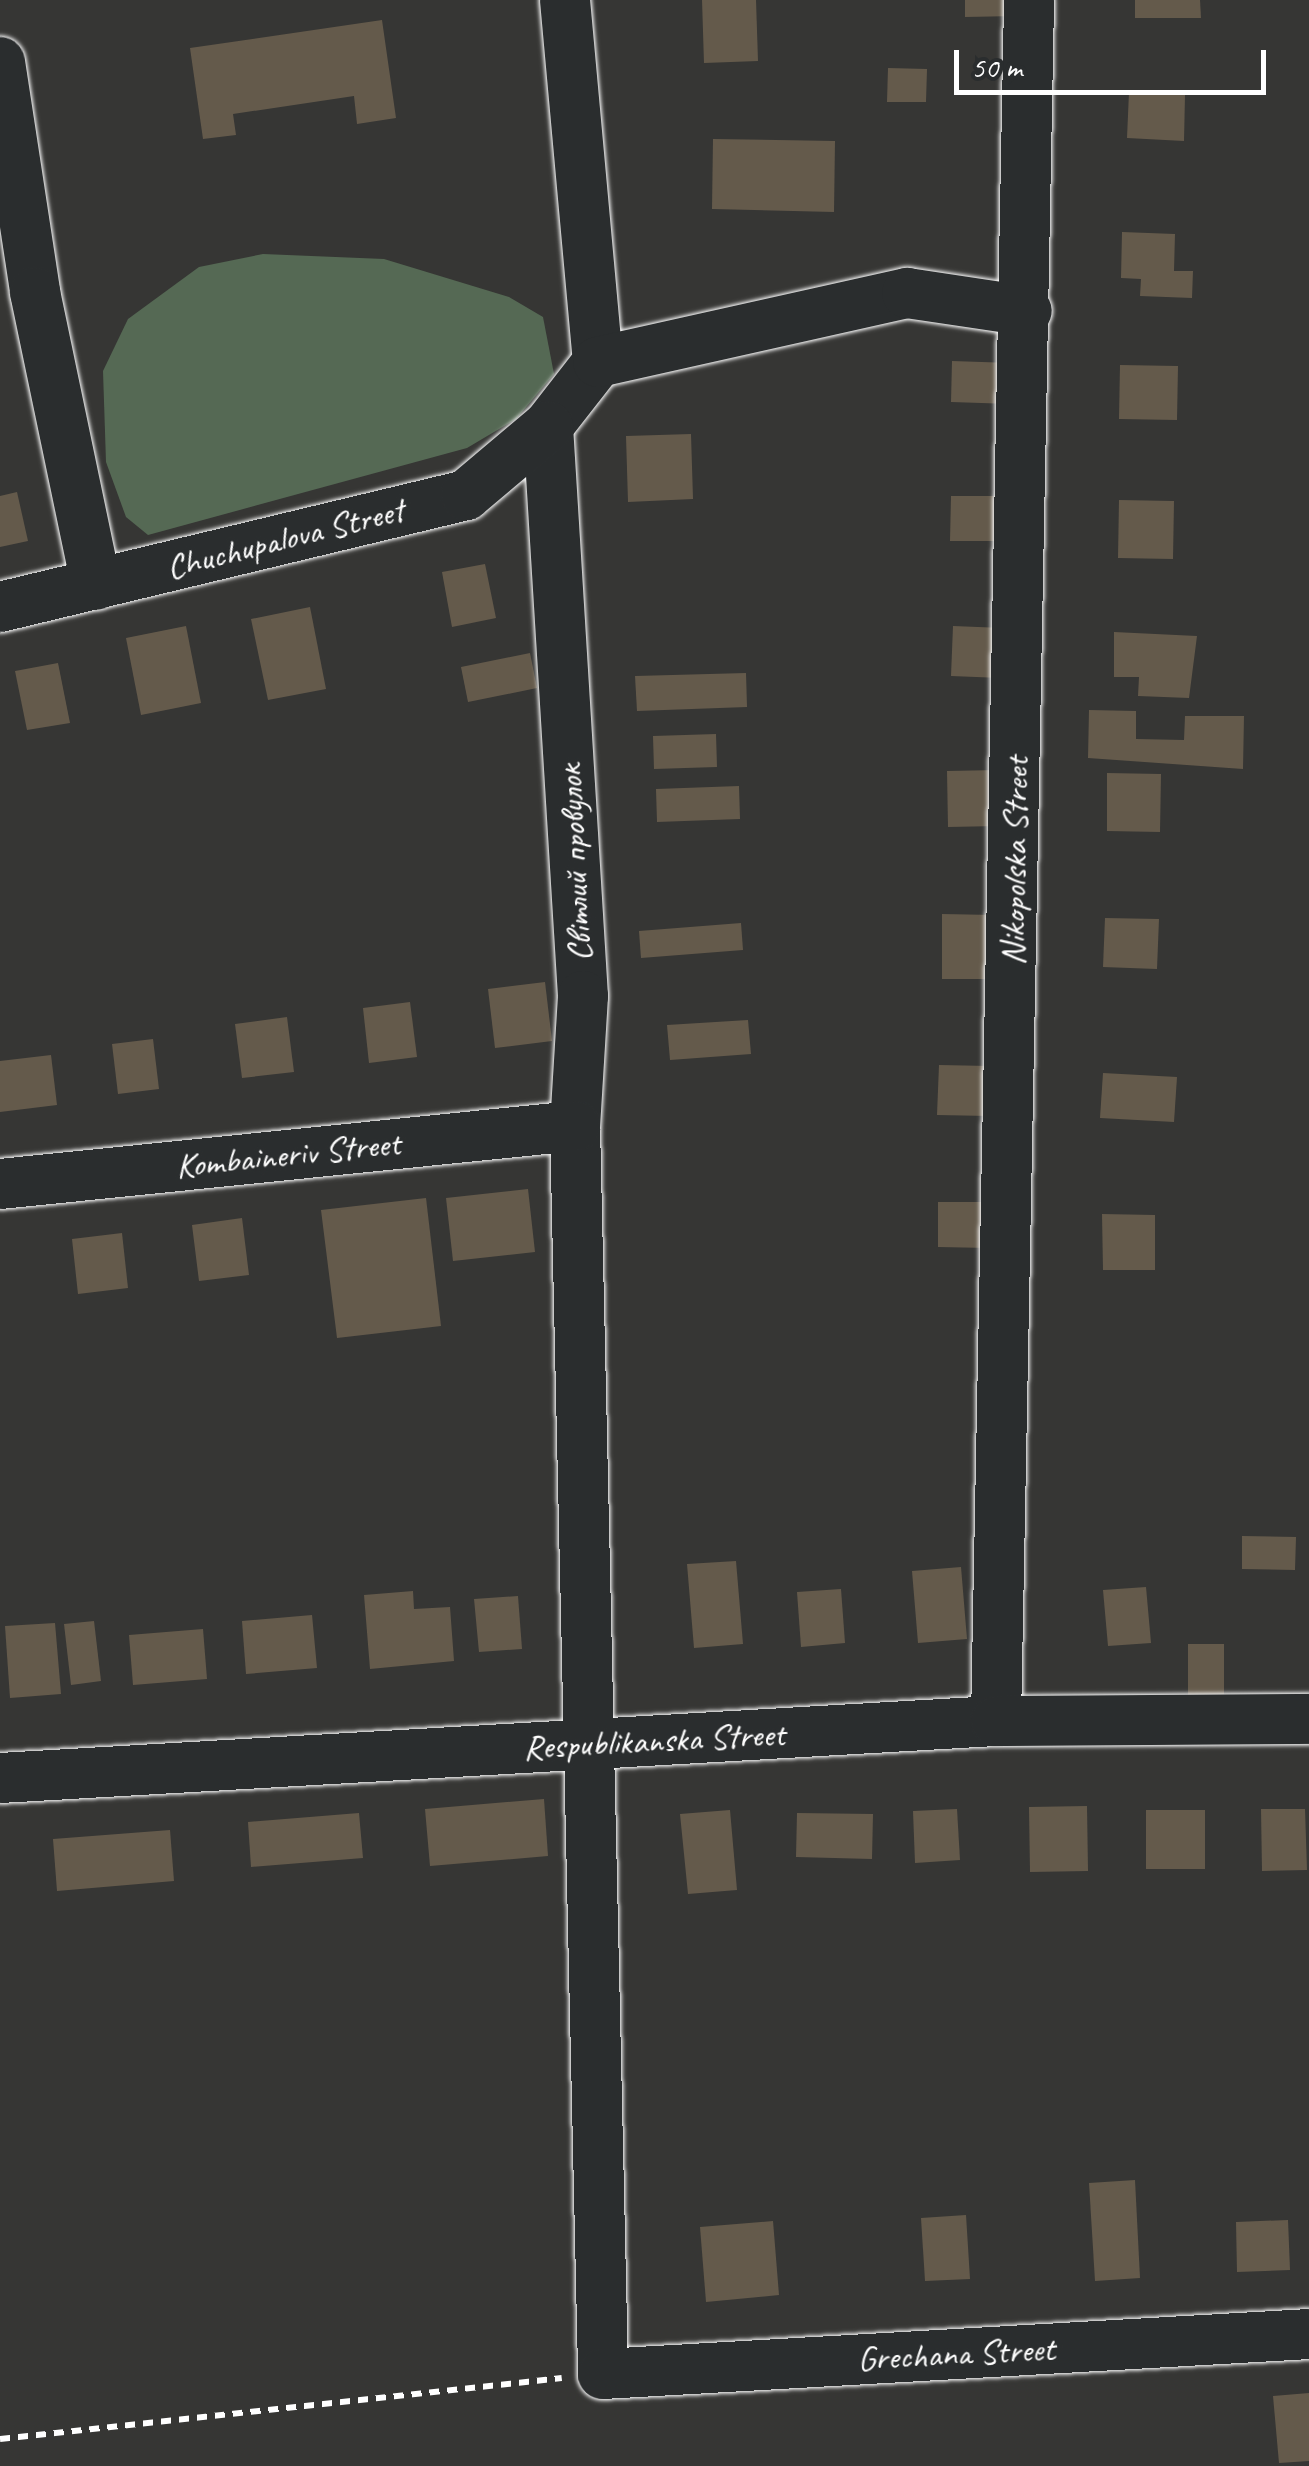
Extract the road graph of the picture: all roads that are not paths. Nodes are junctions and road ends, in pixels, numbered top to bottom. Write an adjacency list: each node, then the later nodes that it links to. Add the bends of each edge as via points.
1 (566, 0): 5 (street)
2 (1029, 0): 4 (street, Nikopolska Street)
3 (0, 62): 7 (street, via 35,292)
4 (1027, 311): 5 (street, via 907,292); 12 (street, Nikopolska Street)
5 (598, 362): 6 (street)
6 (548, 426): 7 (street, Chuchupalova Street, via 466,495); 9 (street, Світлий провулок, via 583,996)
7 (96, 585): 8 (street, Chuchupalova Street)
8 (0, 607)
9 (575, 1126): 10 (street, Kombaineriv Street); 13 (street, Світлий провулок)
10 (0, 1184)
11 (1309, 1719): 12 (street, Respublikanska Street)
12 (996, 1721): 13 (street, Respublikanska Street)
13 (586, 1744): 14 (street, Respublikanska Street); 16 (street, Світлий провулок)
14 (0, 1778)
15 (1309, 2334): 16 (street, Grechana Street)
16 (603, 2374)

